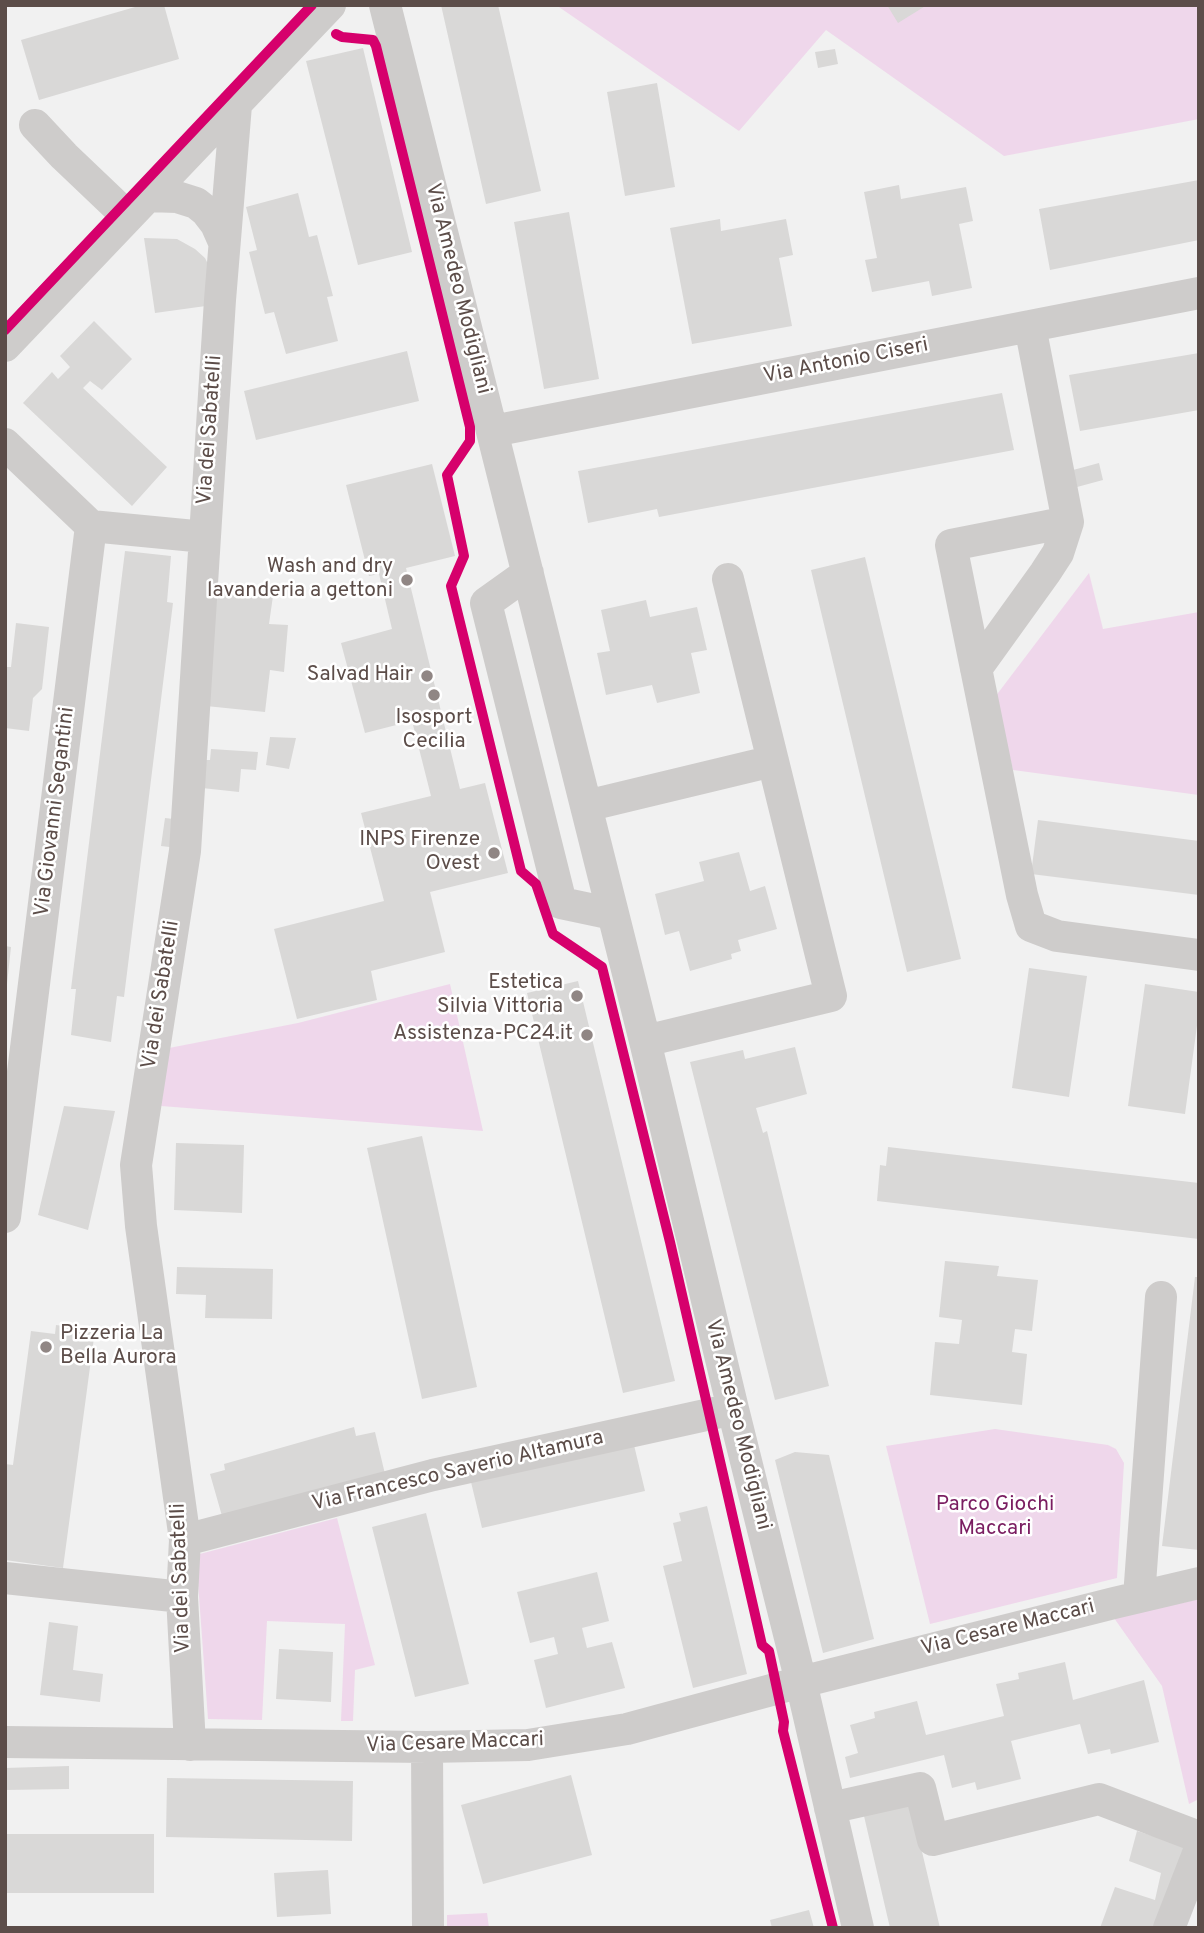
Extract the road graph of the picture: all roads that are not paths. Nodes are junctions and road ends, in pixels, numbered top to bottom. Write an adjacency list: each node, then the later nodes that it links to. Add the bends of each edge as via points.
1 (330, 5): 3 (street)
2 (385, 5): 10 (street, Via Amedeo Modigliani)
3 (236, 105): 5 (street); 6 (street, Via dei Sabatelli)
4 (35, 125): 5 (street, via 64,156)
5 (137, 206): 6 (street, via 177,197 196,202 216,224); 9 (street)
6 (224, 242): 14 (street, Via dei Sabatelli)
7 (1199, 293): 8 (street, Via Antonio Ciseri)
8 (1030, 326): 10 (street, Via Antonio Ciseri); 12 (street)
9 (5, 346)
10 (493, 431): 15 (street, Via Amedeo Modigliani)
11 (5, 444): 13 (street)
12 (1068, 522): 17 (street, via 1058,553); 17 (street, via 951,545)
13 (91, 526): 14 (street); 23 (street, Via Giovanni Segantini)
14 (205, 537): 26 (street, Via dei Sabatelli, via 185,851 136,1165)
15 (528, 573): 19 (street, Via Amedeo Modigliani); 20 (street, via 486,603 538,812 561,903)
16 (728, 579): 18 (street)
17 (976, 669): 21 (street, via 1031,926 1057,936)
18 (773, 761): 19 (street); 22 (street, via 831,996)
19 (586, 806): 20 (street, Via Amedeo Modigliani)
20 (613, 914): 22 (street, Via Amedeo Modigliani)
21 (1199, 955)
22 (645, 1041): 25 (street, Via Amedeo Modigliani)
23 (5, 1217)
24 (1161, 1297): 30 (street)
25 (733, 1409): 26 (street, Via Francesco Saverio Altamura, via 433,1475); 31 (street, Via Amedeo Modigliani)
26 (185, 1540): 29 (street, Via dei Sabatelli)
27 (5, 1578): 29 (street)
28 (1199, 1583): 30 (street, Via Cesare Maccari)
29 (181, 1597): 33 (street, Via dei Sabatelli)
30 (1139, 1598): 31 (street, Via Cesare Maccari)
31 (801, 1682): 34 (street, Via Cesare Maccari, via 627,1729 528,1745); 35 (street, Via Amedeo Modigliani)
32 (5, 1742): 33 (street, Via Cesare Maccari)
33 (190, 1745): 34 (street, Via Cesare Maccari)
34 (427, 1747): 38 (street)
35 (830, 1808): 36 (street, via 920,1788 933,1840 1098,1799); 39 (street, Via Amedeo Modigliani)
36 (1199, 1837)
37 (1199, 1851): 40 (street)
38 (428, 1928)
39 (858, 1928)
40 (1169, 1928)

